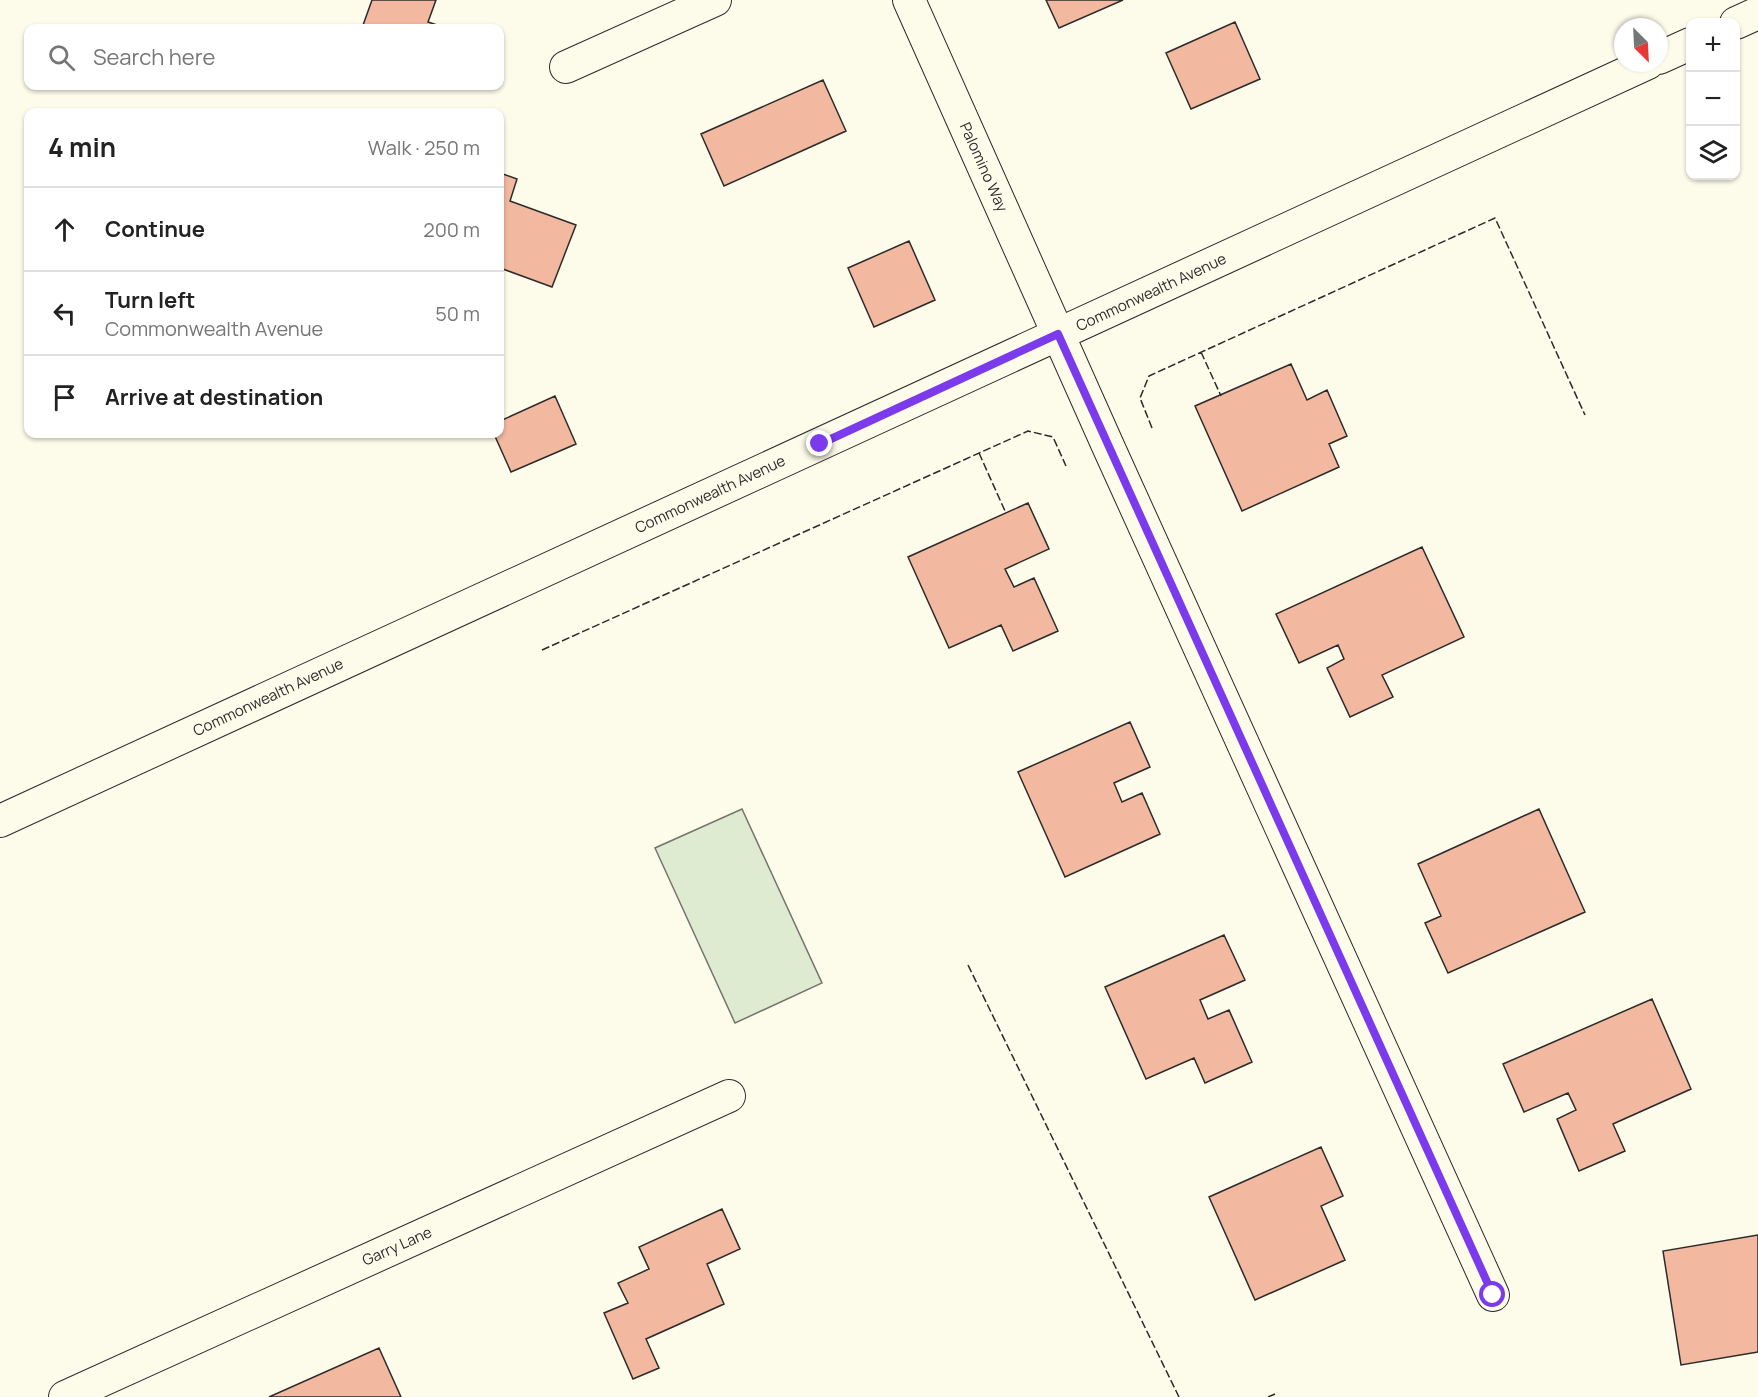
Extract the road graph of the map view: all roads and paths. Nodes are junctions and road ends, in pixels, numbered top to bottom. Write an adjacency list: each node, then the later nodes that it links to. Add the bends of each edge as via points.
1 (715, 0): 7 (street)
2 (909, 0): 9 (street, Palomino Way)
3 (1758, 13): 4 (street)
4 (1740, 21)
5 (1686, 46): 6 (street)
6 (1668, 54)
7 (566, 67)
8 (1628, 72): 9 (street, Commonwealth Avenue)
9 (1058, 334): 10 (street, Commonwealth Avenue); 12 (street, Palomino Way)
10 (0, 820)
11 (729, 1096): 13 (street, Garry Lane)
12 (1493, 1295)
13 (65, 1397)

